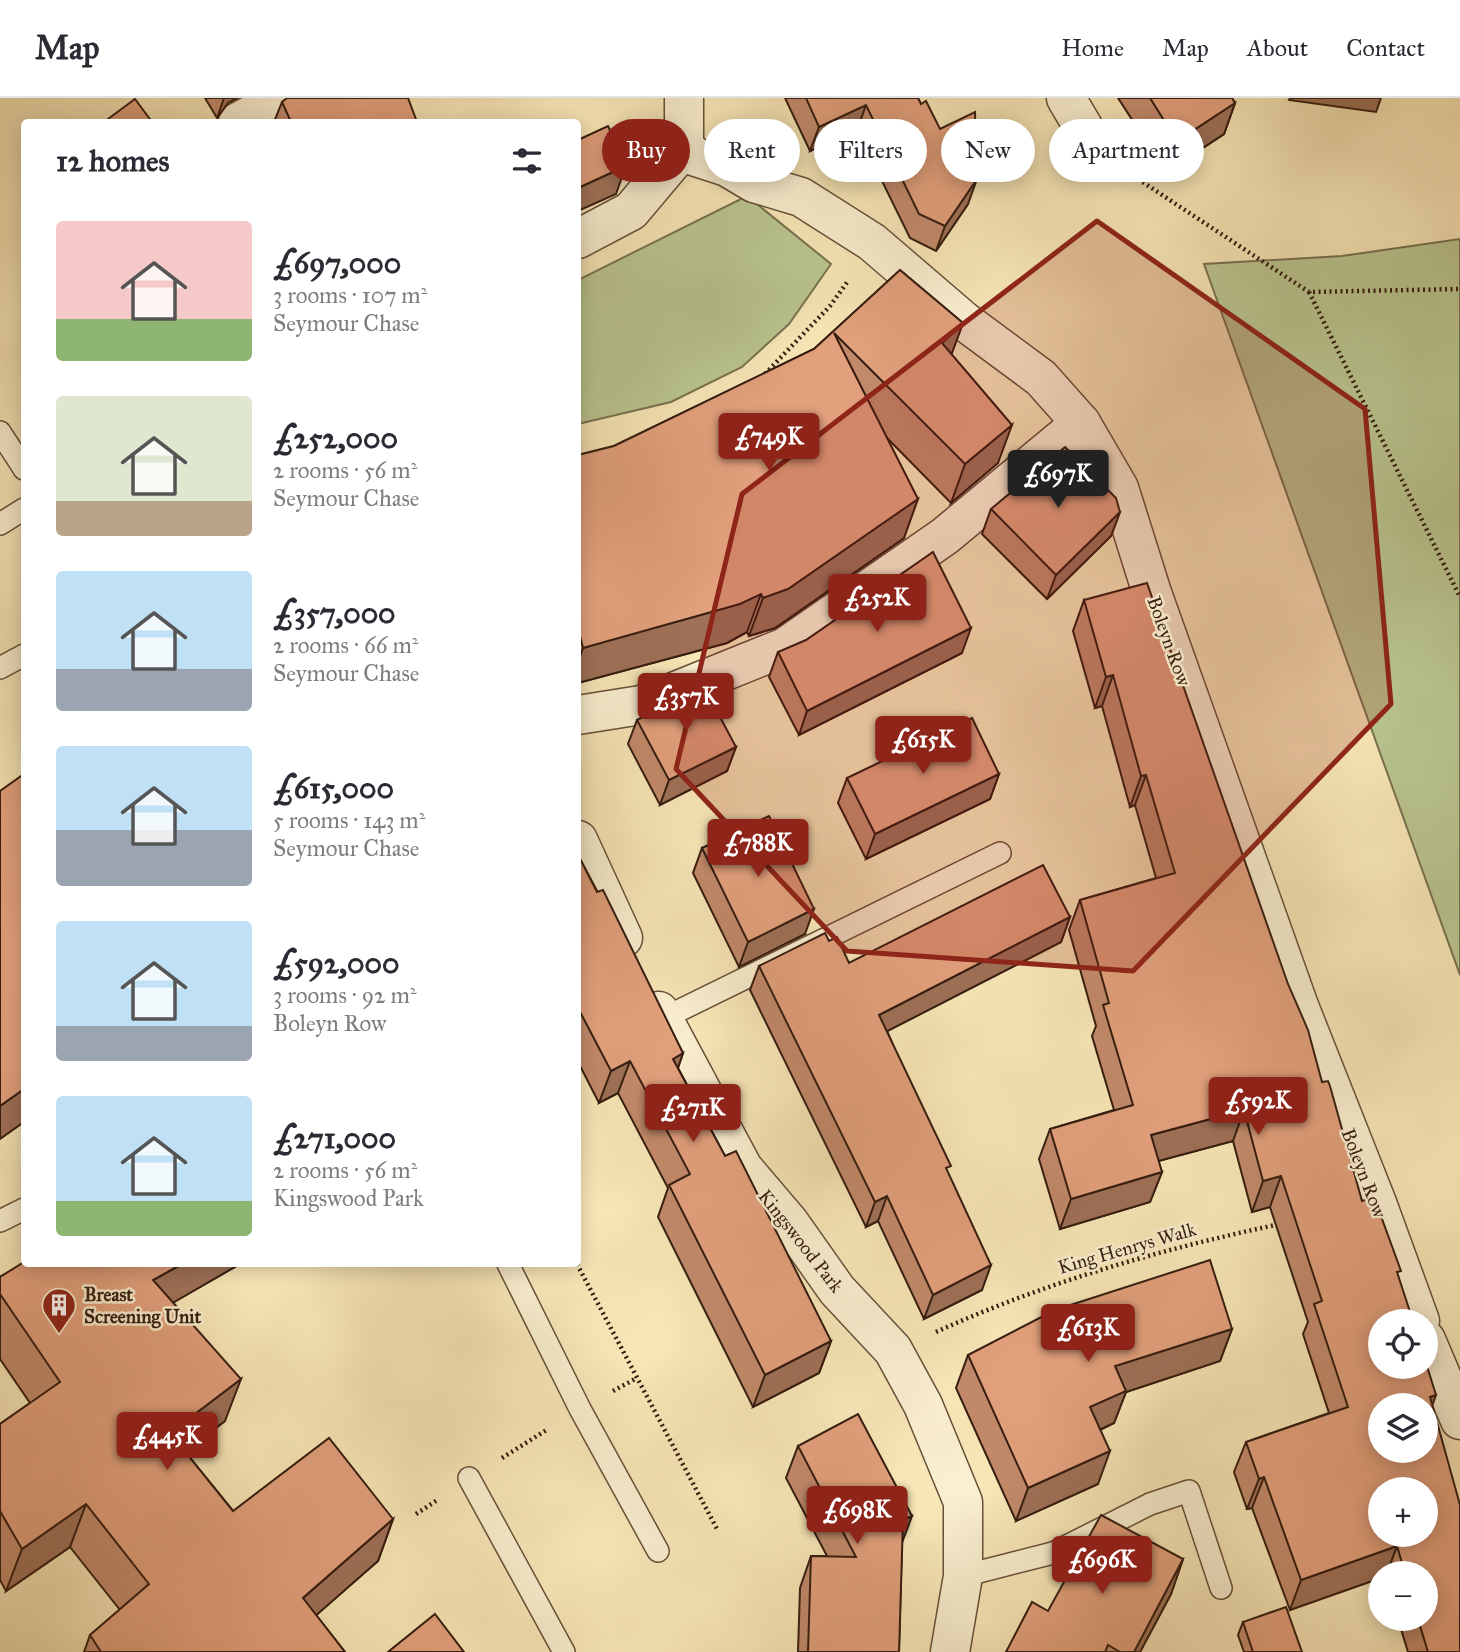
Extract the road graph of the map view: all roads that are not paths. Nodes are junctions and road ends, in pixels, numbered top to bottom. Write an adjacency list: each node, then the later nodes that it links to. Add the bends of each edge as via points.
1 (283, 98): 4 (street)
2 (684, 98): 5 (street)
3 (1066, 98): 6 (street)
4 (243, 119)
5 (684, 119)
6 (1079, 119)
7 (690, 152): 10 (street, Boleyn Row, via 754,183 801,197 872,242 964,321 1041,378)
8 (655, 182): 9 (street, via 631,211)
9 (581, 238)
10 (1081, 423): 17 (street, via 945,536 785,647 641,705); 24 (street, Boleyn Row, via 1119,488 1299,1006)
11 (0, 432): 12 (lane)
12 (21, 464)
13 (21, 511): 14 (lane)
14 (0, 524)
15 (21, 657): 16 (lane)
16 (0, 668)
17 (581, 715)
18 (581, 847): 20 (street, Kingswood Park)
19 (999, 853): 20 (lane)
20 (662, 1019): 29 (street, Kingswood Park, via 743,1168 837,1290 894,1350 923,1405 963,1502)
21 (21, 1210): 22 (lane)
22 (0, 1221)
23 (509, 1267): 28 (lane)
24 (1416, 1309)
25 (1438, 1368): 26 (street)
26 (1460, 1419)
27 (469, 1478): 31 (lane)
28 (658, 1551)
29 (963, 1576): 30 (lane, via 1053,1553 1150,1504 1189,1491); 32 (street, Kingswood Park)
30 (1221, 1588)
31 (564, 1652)
32 (950, 1652)

